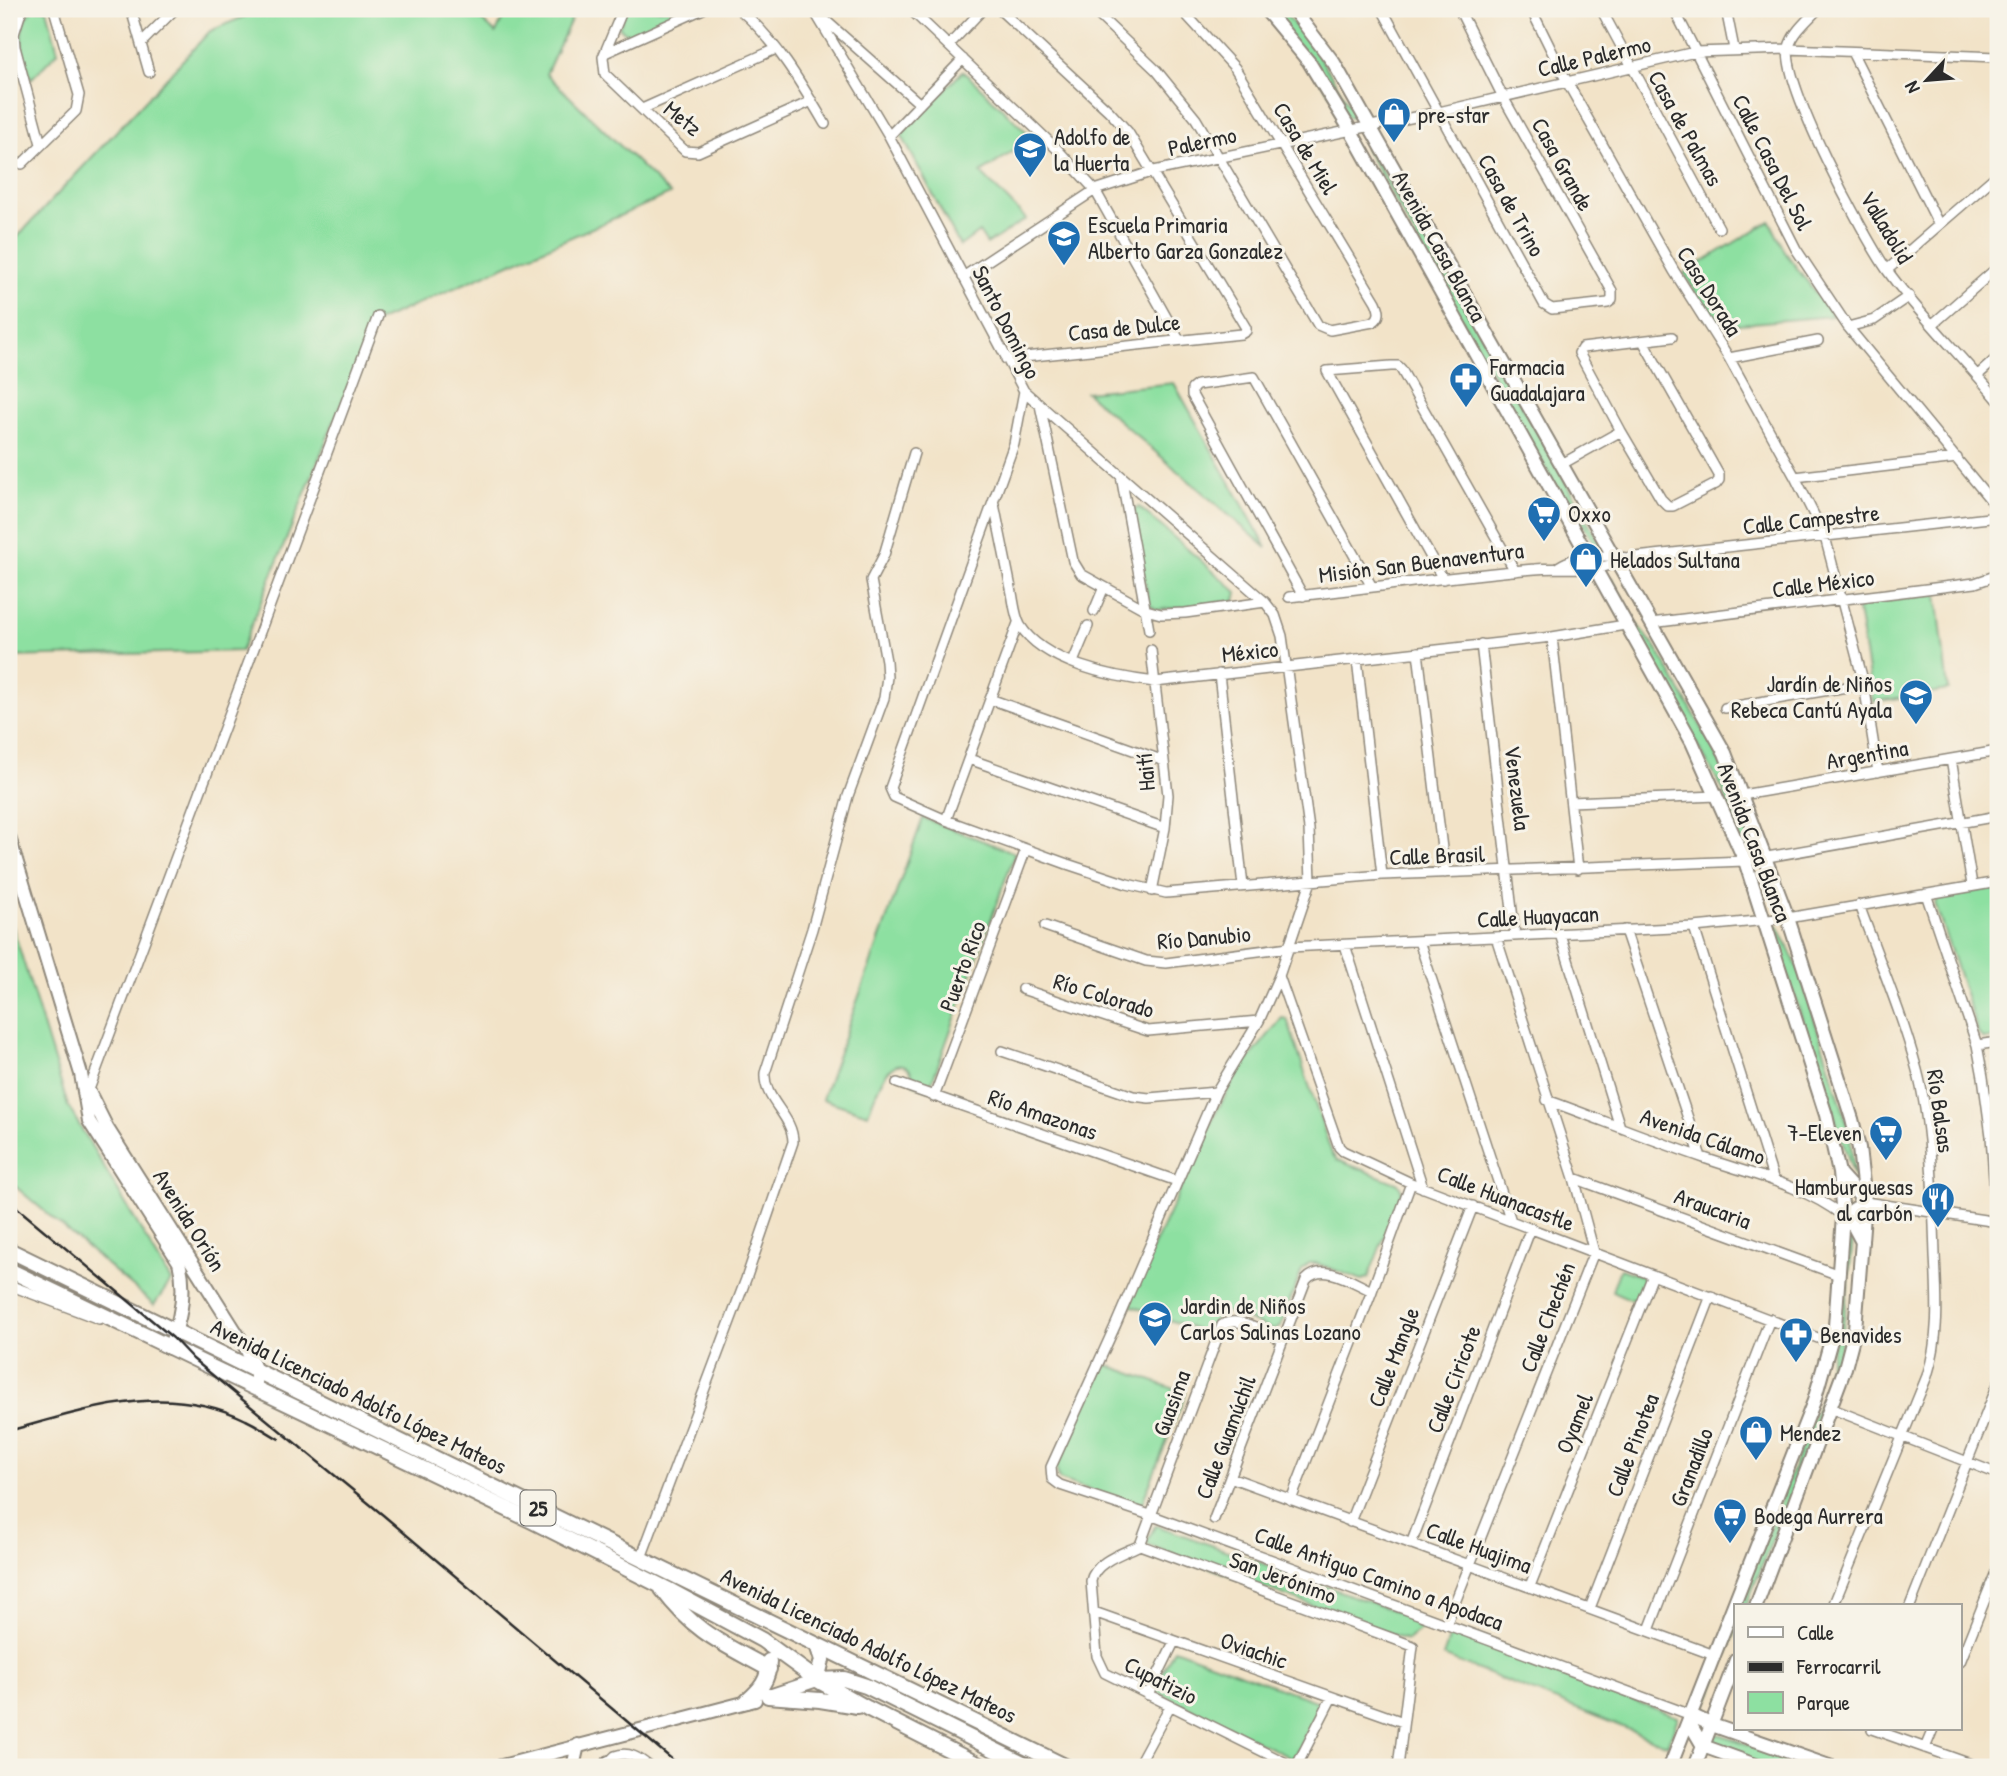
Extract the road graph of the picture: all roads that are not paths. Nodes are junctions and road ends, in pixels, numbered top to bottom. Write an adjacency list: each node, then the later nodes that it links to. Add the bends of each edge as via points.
1 (22, 9): 47 (street, via 15,47)
2 (54, 9): 47 (street, via 79,103)
3 (131, 9): 24 (street)
4 (175, 9): 24 (street)
5 (623, 9): 31 (street)
6 (703, 9): 31 (street)
7 (739, 9): 26 (street)
8 (911, 9): 25 (street)
9 (983, 9): 25 (street)
10 (999, 9): 50 (street, via 1114,116)
11 (1092, 9): 48 (street, via 1165,80)
12 (1181, 9): 46 (street, Casa de Miel, via 1235,68)
13 (1265, 9): 44 (street, Avenida Casa Blanca, via 1309,62)
14 (1293, 9): 43 (street, Avenida Casa Blanca, via 1334,63)
15 (1382, 9): 41 (street, Casa de Trino)
16 (1460, 9): 37 (street, Casa Grande)
17 (1531, 9): 36 (street, Casa Dorada)
18 (1601, 9): 34 (street, Casa de Palmas)
19 (1686, 9): 22 (street)
20 (1818, 9): 28 (street)
21 (815, 11): 39 (street); 45 (street, Santo Domingo)
22 (1675, 11): 29 (street, Calle Casa Del Sol)
23 (1729, 11): 27 (street)
24 (141, 43): 35 (street)
25 (948, 45): 33 (street)
26 (776, 49): 38 (street); 40 (street)
27 (1734, 49): 28 (street, Calle Palermo); 29 (street, Calle Palermo)
28 (1788, 49): 30 (street, Calle Palermo); 56 (street, Valladolid, via 1800,103)
29 (1695, 52): 34 (street, Calle Palermo); 62 (street, Calle Casa Del Sol, via 1796,249)
30 (1852, 52): 32 (street, Calle Palermo); 53 (street)
31 (605, 53): 40 (street, Metz, via 605,74)
32 (1998, 57)
33 (963, 59): 39 (street); 52 (street)
34 (1632, 67): 36 (street, Calle Palermo); 54 (street, Casa de Palmas)
35 (149, 72)
36 (1567, 82): 37 (street, Calle Palermo); 68 (street, Casa Dorada)
37 (1503, 97): 41 (street, Calle Palermo); 59 (street, Casa Grande, via 1612,291 1612,300 1602,304)
38 (812, 101): 40 (street, Metz, via 691,153); 42 (street)
39 (920, 104): 45 (street)
40 (642, 109)
41 (1439, 112): 43 (street, Calle Palermo); 59 (street, Casa de Trino)
42 (825, 124)
43 (1369, 127): 44 (street, Calle Palermo); 77 (street, Avenida Casa Blanca)
44 (1351, 131): 46 (street, Palermo); 85 (street, Avenida Casa Blanca)
45 (888, 136): 57 (street, Santo Domingo)
46 (1282, 144): 48 (street, Palermo); 48 (street, Casa de Miel, via 1376,302 1378,319 1373,322 1321,328)
47 (41, 145): 49 (street)
48 (1219, 158): 50 (street, Palermo)
49 (22, 164)
50 (1154, 171): 52 (street, Palermo); 64 (street, Casa de Dulce, via 1246,331)
51 (1998, 174): 53 (street)
52 (1096, 190): 57 (street, Palermo); 64 (street)
53 (1939, 225): 56 (street)
54 (1719, 228)
55 (1998, 267): 61 (street)
56 (1887, 270): 58 (street, Valladolid)
57 (963, 277): 69 (street, Santo Domingo)
58 (1909, 296): 61 (street, Valladolid); 62 (street, via 1874,320)
59 (1548, 308)
60 (379, 316): 161 (street)
61 (1933, 324): 70 (street, Valladolid)
62 (1848, 327): 76 (street, Calle Casa Del Sol)
63 (1672, 337): 65 (street)
64 (1179, 340): 69 (street, Casa de Dulce)
65 (1643, 341): 74 (street, via 1579,351); 74 (street, via 1719,480 1678,505 1668,506)
66 (1818, 341): 68 (street)
67 (1998, 357): 70 (street)
68 (1729, 358): 79 (street, Casa Dorada)
69 (1006, 359): 71 (street, Santo Domingo)
70 (1978, 375): 72 (street, Valladolid)
71 (1024, 391): 73 (street); 80 (street, Santo Domingo, via 1018,431)
72 (1998, 400)
73 (1040, 404): 78 (street); 89 (street, via 1073,561 1082,574)
74 (1620, 431): 77 (street)
75 (914, 453): 214 (street, via 884,555 871,580 886,661 884,698 848,796 812,929 765,1073 766,1085 789,1122 793,1142 747,1279)
76 (1956, 458): 79 (street); 81 (street, Calle Casa Del Sol)
77 (1562, 464): 84 (street, Avenida Casa Blanca)
78 (1121, 476): 94 (street); 95 (street)
79 (1795, 477): 83 (street, Casa Dorada)
80 (994, 502): 97 (street); 119 (street, Santo Domingo)
81 (1998, 509)
82 (1998, 517): 83 (street, Calle Campestre)
83 (1825, 537): 84 (street, Calle Campestre); 93 (street, Casa Dorada)
84 (1618, 559): 85 (street, Calle Campestre); 98 (street, Avenida Casa Blanca)
85 (1592, 562): 86 (street, Misión San Buenaventura); 99 (street, Avenida Casa Blanca)
86 (1515, 570): 88 (street, Misión San Buenaventura); 88 (street, via 1398,366 1327,371)
87 (1998, 575): 93 (street, Calle México, via 1975,583)
88 (1443, 579): 90 (street, Misión San Buenaventura)
89 (1104, 587): 95 (street); 96 (street)
90 (1372, 587): 91 (street, Misión San Buenaventura); 91 (street, via 1254,377 1197,385 1192,389 1194,399)
91 (1303, 596): 92 (street, Misión San Buenaventura)
92 (1289, 597)
93 (1843, 600): 98 (street, Calle México); 111 (street, Casa Dorada)
94 (1265, 603): 95 (street, via 1171,614); 108 (street, via 1279,625)
95 (1146, 610): 101 (street)
96 (1094, 611)
97 (1018, 623): 107 (street, México, via 1043,649); 112 (street)
98 (1651, 623): 120 (street, Avenida Casa Blanca, via 1710,725)
99 (1625, 625): 102 (street, México); 121 (street, Avenida Casa Blanca, via 1692,742)
100 (1087, 626): 107 (street)
101 (1149, 630)
102 (1552, 637): 103 (street, México); 122 (street)
103 (1481, 645): 105 (street, México); 132 (street, Venezuela)
104 (1151, 650): 110 (street, Haití)
105 (1418, 652): 106 (street, México); 133 (street)
106 (1357, 659): 108 (street, México); 134 (street)
107 (1073, 662): 110 (street, México)
108 (1286, 666): 109 (street, México); 135 (street, via 1309,829)
109 (1219, 674): 110 (street, México); 138 (street)
110 (1155, 682): 117 (street, Haití)
111 (1864, 684): 113 (street); 118 (street, Casa Dorada)
112 (990, 699): 115 (street); 117 (street)
113 (1726, 708)
114 (1998, 751): 116 (street, Argentina)
115 (969, 759): 124 (street); 126 (street)
116 (1951, 759): 118 (street, Argentina); 125 (street)
117 (1164, 761): 126 (street, Haití)
118 (1878, 772): 120 (street, Argentina)
119 (891, 795): 124 (street, Calle Brasil)
120 (1742, 795): 129 (street, Avenida Casa Blanca)
121 (1717, 796): 122 (street); 130 (street, Avenida Casa Blanca)
122 (1570, 802): 131 (street)
123 (1998, 816): 125 (street, Calle Brasil)
124 (946, 820): 128 (street, Calle Brasil)
125 (1962, 823): 129 (street, Calle Brasil); 137 (street)
126 (1165, 828): 139 (street, Haití)
127 (9, 836): 161 (street, Avenida Orión)
128 (1026, 849): 139 (street, Calle Brasil); 162 (street, Puerto Rico)
129 (1765, 858): 130 (street, Calle Brasil); 142 (street, Avenida Casa Blanca)
130 (1745, 861): 131 (street, Calle Brasil); 143 (street, Avenida Casa Blanca)
131 (1578, 869): 132 (street, Calle Brasil)
132 (1509, 872): 133 (street, Calle Brasil); 148 (street, Venezuela)
133 (1445, 873): 134 (street, Calle Brasil)
134 (1382, 875): 135 (street, Calle Brasil)
135 (1311, 881): 138 (street, Calle Brasil); 152 (street)
136 (1998, 881): 137 (street, Calle Huayacan)
137 (1972, 885): 140 (street, Calle Huayacan)
138 (1243, 886): 139 (street, Calle Brasil)
139 (1152, 891)
140 (1926, 894): 141 (street, Calle Huayacan); 157 (street)
141 (1859, 905): 142 (street, Calle Huayacan); 174 (street, Río Balsas, via 1917,1072 1925,1109)
142 (1788, 918): 143 (street, Calle Huayacan); 172 (street, Avenida Casa Blanca, via 1852,1119)
143 (1764, 920): 145 (street, Calle Huayacan); 166 (street, Avenida Casa Blanca, via 1826,1115)
144 (1045, 926): 152 (street, Río Danubio, via 1156,963)
145 (1693, 927): 146 (street, Calle Huayacan); 169 (street)
146 (1625, 930): 147 (street, Calle Huayacan); 165 (street)
147 (1560, 934): 148 (street, Calle Huayacan); 164 (street)
148 (1515, 936): 149 (street, Calle Huayacan)
149 (1496, 937): 150 (street, Calle Huayacan); 163 (street, Calle Chechén)
150 (1419, 941): 151 (street, Calle Huayacan); 176 (street)
151 (1345, 945): 152 (street, Calle Huayacan); 171 (street)
152 (1289, 947): 153 (street)
153 (1279, 976): 155 (street); 170 (street, Calle Huanacastle, via 1339,1147)
154 (1022, 989): 155 (street, Río Colorado, via 1148,1031)
155 (1259, 1021): 160 (street)
156 (1998, 1042): 157 (street)
157 (1977, 1045): 177 (street, via 1989,1115)
158 (1002, 1051): 160 (street, via 1133,1096)
159 (897, 1083): 162 (street, Río Amazonas)
160 (1216, 1092): 168 (street)
161 (86, 1097): 182 (street, Avenida Orión, via 92,1128)
162 (934, 1097): 168 (street, Río Amazonas)
163 (1547, 1100): 164 (street, Avenida Cálamo); 167 (street, Calle Chechén)
164 (1620, 1127): 165 (street, Avenida Cálamo)
165 (1701, 1157): 169 (street, Avenida Cálamo)
166 (1839, 1173): 172 (street); 175 (street, Avenida Casa Blanca)
167 (1574, 1178): 181 (street, Calle Chechén); 185 (street, Araucaria)
168 (1177, 1181): 209 (street, Calle Antiguo Camino a Apodaca, via 1051,1467 1051,1477 1060,1485)
169 (1774, 1181): 175 (street, Avenida Cálamo)
170 (1411, 1183): 171 (street, Calle Huanacastle); 187 (street)
171 (1423, 1188): 173 (street, Calle Huanacastle)
172 (1866, 1202): 174 (street); 175 (street); 179 (street, Avenida Casa Blanca)
173 (1473, 1206): 176 (street, Calle Huanacastle); 211 (street, Calle Mangle)
174 (1934, 1213): 177 (street); 204 (street, Río Balsas, via 1936,1338 1927,1376)
175 (1843, 1216): 179 (street); 185 (street, Avenida Casa Blanca)
176 (1511, 1221): 178 (street, Calle Huanacastle)
177 (1998, 1222): 188 (street)
178 (1531, 1228): 181 (street, Calle Huanacastle); 212 (street, Calle Ciricote)
179 (1862, 1242): 199 (street, Avenida Casa Blanca, via 1855,1330)
180 (9, 1250): 191 (main road, Avenida Licenciado Adolfo López Mateos / 25)
181 (1594, 1252): 184 (street, Calle Huanacastle); 215 (street, Calle Chechén)
182 (184, 1260): 194 (street, Avenida Orión, via 184,1296); 200 (street, Avenida Orión, via 246,1348)
183 (9, 1270): 193 (main road, Avenida Licenciado Adolfo López Mateos / 25)
184 (1653, 1275): 189 (street, Calle Huanacastle); 218 (street, Oyamel)
185 (1839, 1275): 196 (street, Avenida Casa Blanca)
186 (9, 1285): 193 (street, via 82,1314)
187 (1372, 1291): 195 (street, Calle Guamúchil, via 1330,1273 1313,1273 1304,1284); 208 (street)
188 (1998, 1294): 190 (street)
189 (1710, 1296): 192 (street, Calle Huanacastle); 222 (street, Calle Pinotea)
190 (1998, 1302)
191 (135, 1312): 193 (street); 194 (main road, Avenida Licenciado Adolfo López Mateos / 25)
192 (1770, 1318): 196 (street, Calle Huanacastle); 225 (street, Granadillo)
193 (113, 1321): 197 (main road, Avenida Licenciado Adolfo López Mateos / 25)
194 (175, 1331): 197 (street, Avenida Orión); 200 (main road, Avenida Licenciado Adolfo López Mateos / 25)
195 (1282, 1340): 207 (street, Calle Guamúchil); 209 (street, Guasima, via 1237,1321 1222,1325)
196 (1831, 1343): 198 (street, Avenida Casa Blanca)
197 (169, 1348): 202 (main road, Avenida Licenciado Adolfo López Mateos / 25)
198 (1826, 1361): 199 (street, via 1834,1368); 229 (street, Avenida Casa Blanca)
199 (1845, 1368): 203 (street, Avenida Casa Blanca)
200 (256, 1371): 202 (street, Avenida Orión); 214 (main road, Avenida Licenciado Adolfo López Mateos / 25)
201 (1998, 1384): 205 (street)
202 (256, 1389): 217 (main road, Avenida Licenciado Adolfo López Mateos / 25)
203 (1830, 1408): 204 (street); 219 (street, Avenida Casa Blanca)
204 (1901, 1435): 205 (street); 220 (street, Río Balsas)
205 (1967, 1461): 206 (street); 221 (street)
206 (1998, 1474)
207 (1230, 1477): 208 (street, Calle Huajima); 210 (street, Calle Guamúchil)
208 (1291, 1500): 211 (street, Calle Huajima)
209 (1150, 1515): 213 (street); 224 (street, Calle Antiguo Camino a Apodaca)
210 (1214, 1519)
211 (1350, 1522): 212 (street, Calle Huajima)
212 (1411, 1544): 215 (street, Calle Huajima)
213 (1140, 1545): 223 (street, Cupatizio, via 1093,1574); 241 (street, San Jerónimo, via 1413,1646)
214 (641, 1558): 228 (main road, Avenida Licenciado Adolfo López Mateos / 25)
215 (1471, 1564): 218 (street, Calle Huajima); 224 (street, Calle Chechén)
216 (1998, 1567): 230 (street)
217 (659, 1585): 226 (main road, Avenida Licenciado Adolfo López Mateos / 25); 231 (main road, via 700,1630)
218 (1530, 1586): 222 (street, Calle Huajima)
219 (1757, 1604)
220 (1834, 1604)
221 (1911, 1604)
222 (1590, 1608): 225 (street, Calle Huajima)
223 (1094, 1612): 227 (street, Oviachic); 234 (street, Cupatizio, via 1102,1669)
224 (1446, 1625): 240 (street, Calle Antiguo Camino a Apodaca)
225 (1649, 1630): 229 (street, Calle Huajima)
226 (762, 1640): 231 (main road); 233 (main road, Avenida Licenciado Adolfo López Mateos / 25)
227 (1174, 1642): 234 (street); 236 (street, Oviachic)
228 (817, 1645): 233 (main road, via 822,1666); 256 (main road, Avenida Licenciado Adolfo López Mateos / 25)
229 (1714, 1654): 240 (street, Avenida Casa Blanca)
230 (1962, 1657)
231 (769, 1669): 237 (main road, via 763,1686)
232 (1733, 1677): 242 (street)
233 (817, 1680): 235 (street); 239 (main road, Avenida Licenciado Adolfo López Mateos / 25); 255 (main road, via 844,1679 866,1686)
234 (1147, 1695): 238 (street, Cupatizio)
235 (768, 1696): 237 (street); 239 (main road)
236 (1332, 1697): 241 (street, Oviachic); 258 (street)
237 (747, 1701): 246 (street)
238 (1170, 1706): 257 (street); 258 (street, Cupatizio)
239 (867, 1708): 254 (main road, Avenida Licenciado Adolfo López Mateos / 25)
240 (1688, 1716): 242 (street, Calle Antiguo Camino a Apodaca); 245 (street); 248 (street, Avenida Casa Blanca)
241 (1403, 1722): 259 (street)
242 (1712, 1725): 245 (street); 262 (street, Calle Antiguo Camino a Apodaca)
243 (1875, 1730): 247 (street)
244 (1933, 1730): 247 (street)
245 (1700, 1742): 248 (street); 260 (street); 261 (street)
246 (578, 1745): 251 (street); 252 (street)
247 (1925, 1748): 249 (street)
248 (1672, 1763)
249 (1954, 1763): 263 (street)
250 (610, 1765): 253 (street, via 621,1754 638,1757)
251 (498, 1767)
252 (573, 1767)
253 (650, 1767)
254 (983, 1767)
255 (1029, 1767)
256 (1067, 1767)
257 (1137, 1767)
258 (1295, 1767)
259 (1398, 1767)
260 (1695, 1767)
261 (1761, 1767)
262 (1832, 1767)
263 (1979, 1767)

